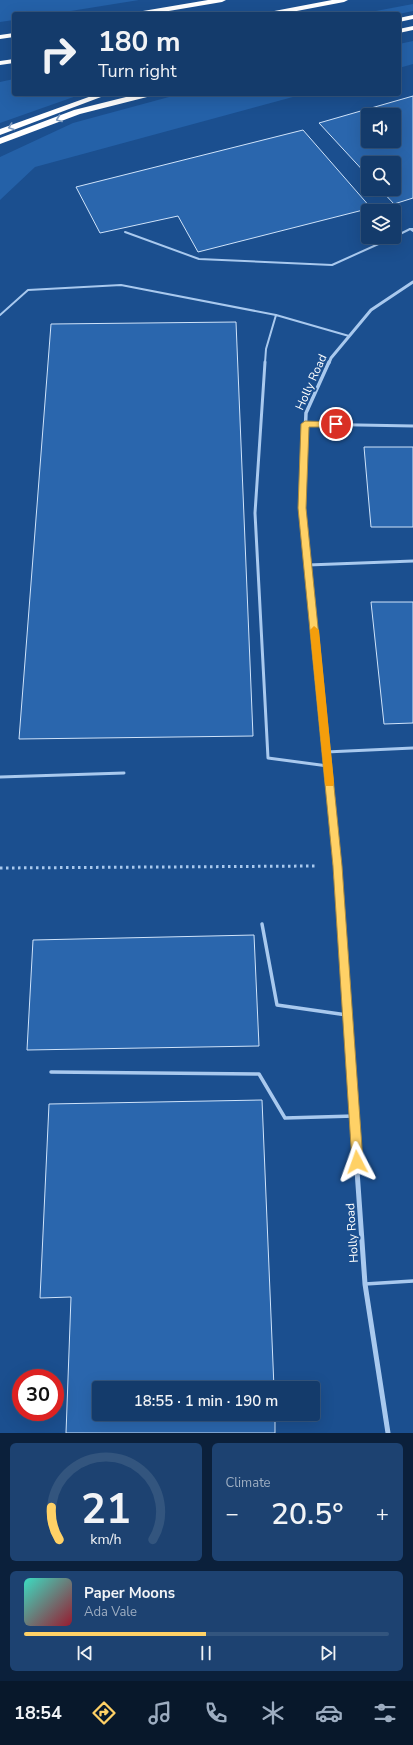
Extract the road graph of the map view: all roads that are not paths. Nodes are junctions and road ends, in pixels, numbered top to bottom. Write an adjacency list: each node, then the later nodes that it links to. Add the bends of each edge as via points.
1 (222, 0): 3 (highway)
2 (344, 0): 4 (highway)
3 (149, 12)
4 (280, 12)
5 (413, 17): 6 (highway)
6 (401, 20)
7 (413, 28): 8 (highway)
8 (401, 31)
9 (12, 34): 10 (highway)
10 (0, 37)
11 (12, 61): 12 (highway)
12 (0, 64)
13 (99, 96): 15 (highway, one-way to 15)
14 (140, 96): 16 (highway, one-way to 16, via 77,112)
15 (0, 132)
16 (0, 141)
17 (412, 230): 19 (lane)
18 (125, 232): 20 (lane, via 199,259 332,265)
19 (401, 234)
20 (378, 244)
21 (413, 282): 24 (street, Holly Road, via 371,310)
22 (276, 315): 23 (lane, via 121,285 28,290); 24 (lane); 31 (lane, via 266,349 255,513 268,758)
23 (0, 316)
24 (349, 336): 25 (street, Holly Road, via 331,358 306,414)
25 (305, 424): 26 (lane); 28 (street, Holly Road, via 302,508)
26 (413, 426)
27 (413, 561): 28 (lane)
28 (308, 565): 30 (street, Holly Road)
29 (413, 748): 30 (lane)
30 (326, 752): 31 (street, Holly Road)
31 (328, 766): 35 (street, Holly Road, via 338,866)
32 (124, 773): 33 (lane)
33 (0, 777)
34 (262, 924): 35 (lane, via 277,1005)
35 (347, 1015): 37 (street, Holly Road)
36 (51, 1072): 37 (lane, via 259,1074 285,1118)
37 (354, 1116): 39 (street, Holly Road)
38 (413, 1281): 39 (lane)
39 (365, 1284): 40 (street, Holly Road)
40 (388, 1433)

